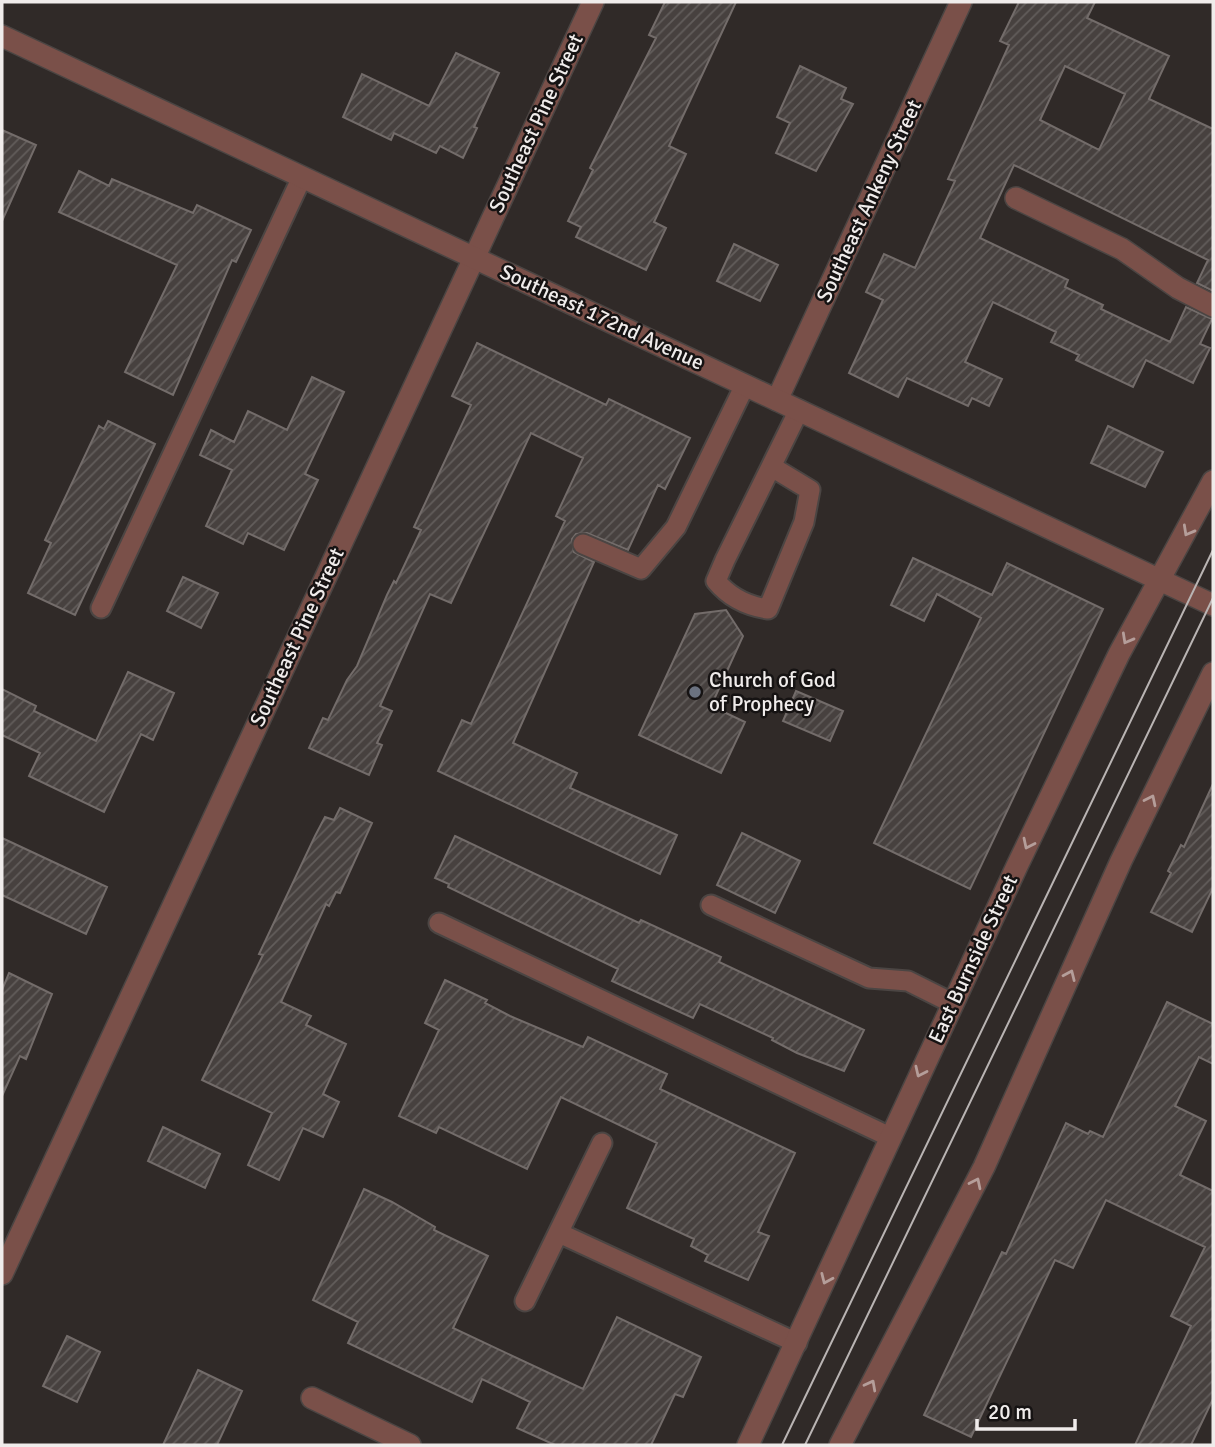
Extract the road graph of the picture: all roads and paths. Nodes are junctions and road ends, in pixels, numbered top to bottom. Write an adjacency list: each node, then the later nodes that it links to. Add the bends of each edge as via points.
1 (593, 2): 6 (street, Southeast Pine Street)
2 (961, 2): 9 (street, Southeast Ankeny Street)
3 (2, 36): 4 (street, Southeast 172nd Avenue)
4 (302, 177): 6 (street, Southeast 172nd Avenue); 16 (lane)
5 (1016, 198): 7 (street, via 1122,249)
6 (473, 257): 8 (street, Southeast 172nd Avenue); 24 (street, Southeast Pine Street)
7 (1213, 306)
8 (745, 385): 9 (street, Southeast 172nd Avenue); 13 (lane, via 676,527 641,569)
9 (777, 400): 10 (street, Southeast 172nd Avenue)
10 (799, 410): 11 (lane); 14 (street, Southeast 172nd Avenue)
11 (772, 467): 11 (lane, via 716,581 726,594 768,609 804,522 810,489)
12 (1213, 481): 14 (street, East Burnside Street, one-way to 14)
13 (583, 544)
14 (1160, 580): 15 (street, Southeast 172nd Avenue); 20 (street, East Burnside Street, one-way to 20, via 1119,654)
15 (1207, 602)
16 (101, 608)
17 (1213, 673): 30 (street, one-way to 17, via 984,1167 1121,861)
18 (711, 905): 20 (lane, via 869,978 908,981)
19 (439, 923): 21 (lane)
20 (952, 1003): 21 (street, East Burnside Street, one-way to 21)
21 (890, 1137): 26 (street, East Burnside Street, one-way to 26)
22 (602, 1143): 23 (lane)
23 (559, 1233): 25 (lane); 26 (lane)
24 (2, 1274)
25 (525, 1301)
26 (797, 1343): 29 (street, East Burnside Street)
27 (312, 1398): 28 (street)
28 (410, 1445)
29 (748, 1445)
30 (840, 1445)

